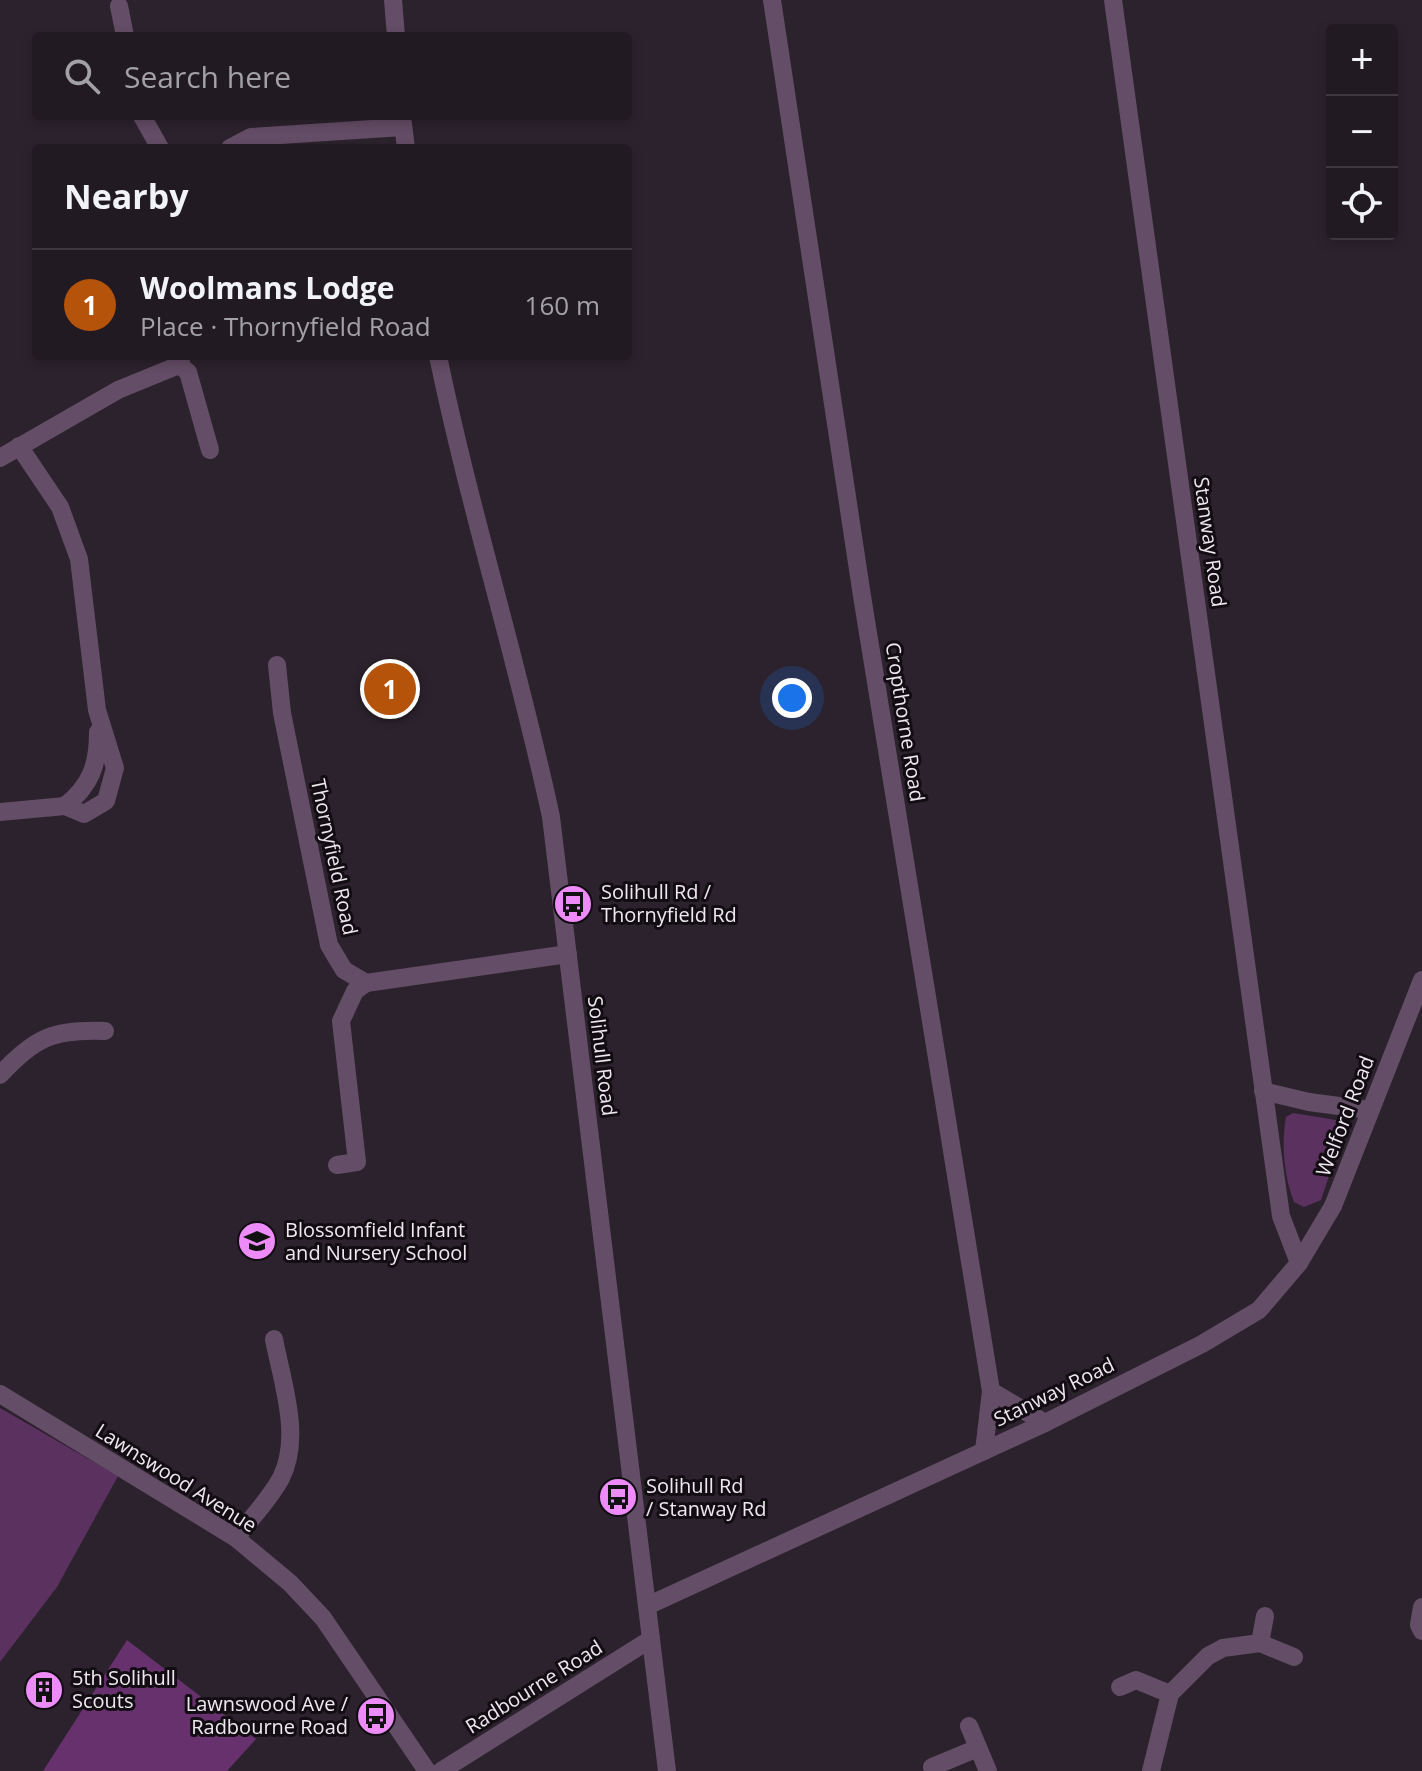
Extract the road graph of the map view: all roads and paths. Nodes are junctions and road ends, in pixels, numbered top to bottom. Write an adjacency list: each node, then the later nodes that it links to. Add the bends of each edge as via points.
1 (393, 0): 6 (street)
2 (772, 0): 29 (street, Cropthorne Road)
3 (1113, 0): 24 (street, Stanway Road)
4 (119, 6): 5 (street)
5 (122, 32)
6 (396, 32)
7 (144, 120): 9 (street)
8 (403, 121): 10 (street, via 251,137); 11 (street)
9 (158, 144)
10 (238, 144)
11 (406, 144)
12 (439, 360): 19 (street, Solihull Road, via 530,717 551,817)
13 (180, 361): 14 (street); 15 (street, via 188,372)
14 (19, 446): 16 (street); 18 (street, via 60,507 79,559 97,710 115,768 106,801 84,814 65,806)
15 (210, 450)
16 (0, 458)
17 (277, 665): 21 (street, Thornyfield Road, via 329,945 344,970)
18 (0, 812)
19 (568, 954): 21 (street); 34 (street, Solihull Road)
20 (1422, 980): 25 (street, Welford Road)
21 (366, 983): 26 (street, via 355,991 341,1021 357,1162)
22 (105, 1031): 23 (street, via 67,1029 22,1050)
23 (0, 1075)
24 (1263, 1091): 25 (street); 27 (street, Stanway Road, via 1281,1216)
25 (1369, 1110): 27 (street, Welford Road, via 1333,1206)
26 (337, 1165)
27 (1299, 1263): 31 (street, Stanway Road, via 1259,1310 1235,1327)
28 (274, 1339): 33 (street, via 291,1434 289,1455 280,1481)
29 (991, 1391): 31 (street); 32 (street, Cropthorne Road)
30 (0, 1394): 33 (street, Lawnswood Avenue)
31 (1045, 1423): 32 (street, Stanway Road)
32 (984, 1451): 34 (street, Stanway Road)
33 (236, 1538): 46 (street, Lawnswood Avenue, via 323,1618)
34 (647, 1606): 38 (street, Solihull Road)
35 (1422, 1607): 37 (street)
36 (1265, 1616): 39 (street)
37 (1422, 1631)
38 (651, 1639): 47 (street, Radbourne Road); 48 (street, Solihull Road)
39 (1260, 1643): 40 (street); 42 (street, via 1223,1648 1208,1656)
40 (1294, 1657)
41 (1120, 1687): 42 (street, via 1136,1680)
42 (1170, 1694): 50 (street)
43 (969, 1726): 44 (street)
44 (978, 1748): 45 (street); 49 (street)
45 (932, 1767)
46 (427, 1771)
47 (441, 1771)
48 (667, 1771)
49 (988, 1771)
50 (1152, 1771)

